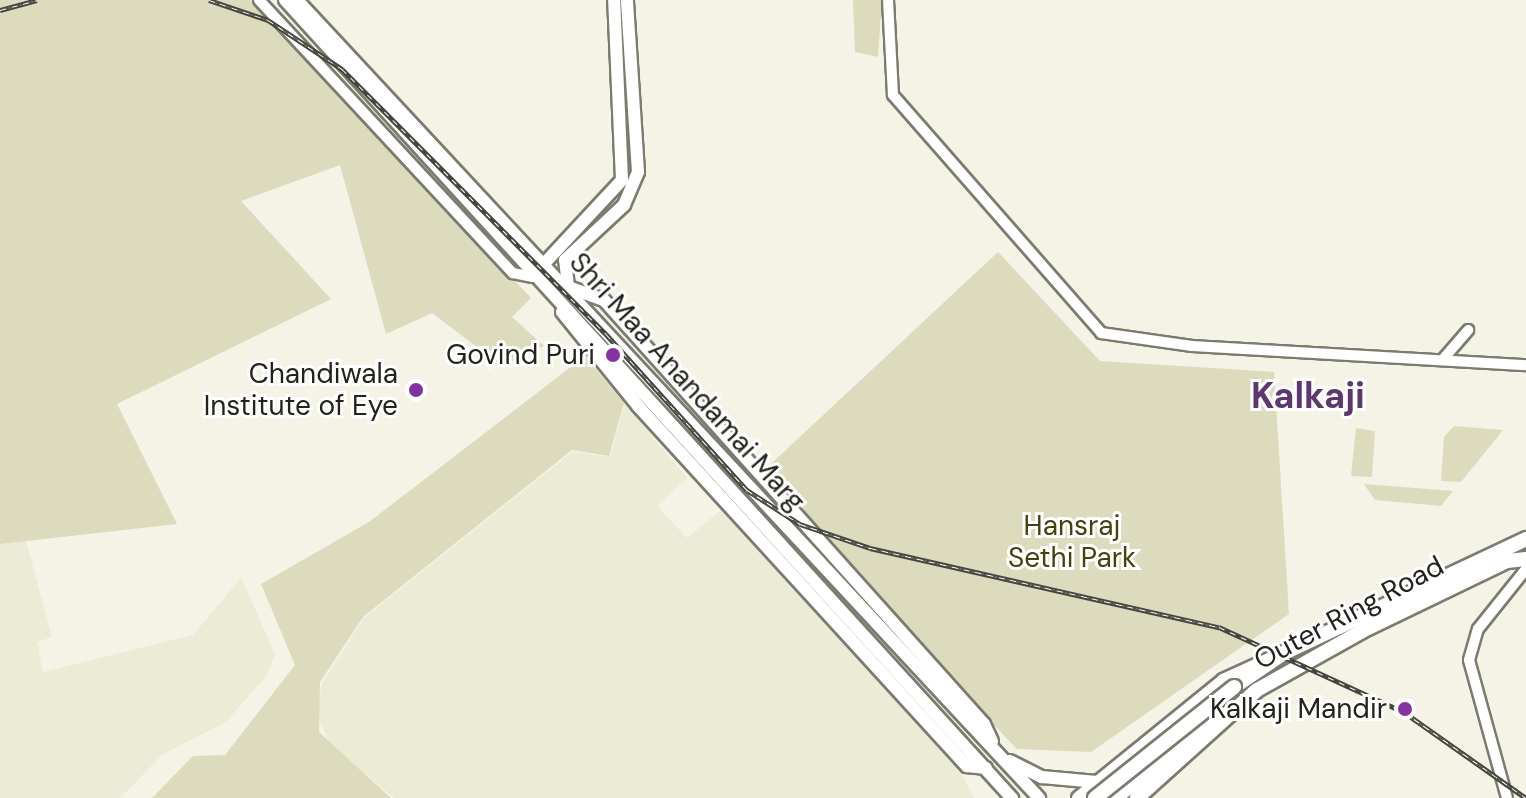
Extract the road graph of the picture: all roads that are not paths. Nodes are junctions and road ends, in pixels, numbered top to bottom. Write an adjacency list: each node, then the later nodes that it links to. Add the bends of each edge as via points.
1 (259, 0): 8 (street, via 513,273)
2 (285, 0): 8 (main road, Shri Maa Anandamai Marg)
3 (297, 0): 7 (main road, Shri Maa Anandamai Marg)
4 (614, 0): 7 (main road, via 622,180)
5 (627, 0): 9 (main road, via 638,172 624,205 565,260)
6 (888, 0): 11 (street, via 893,95 1101,333 1192,346)
7 (546, 263): 8 (main road); 9 (main road, Shri Maa Anandamai Marg)
8 (532, 277): 22 (main road, Shri Maa Anandamai Marg, via 559,305 578,338 967,766 986,768)
9 (568, 287): 19 (main road, Shri Maa Anandamai Marg); 19 (main road, via 604,300 984,724)
10 (1468, 330): 11 (street)
11 (1444, 358): 12 (street)
12 (1526, 365)
13 (1526, 539): 16 (main road, Outer Ring Road)
14 (1526, 559): 17 (main road, Outer Ring Road, via 1507,561 1362,631)
15 (1526, 569): 29 (street, via 1478,629 1469,660)
16 (1284, 653): 18 (main road, via 1223,680); 26 (main road, Outer Ring Road, bridge)
17 (1257, 690): 20 (main road); 28 (main road, Outer Ring Road)
18 (1135, 751): 20 (main road, via 1131,764); 21 (main road)
19 (999, 753): 21 (main road, via 1042,777); 24 (main road, Shri Maa Anandamai Marg)
20 (1146, 775): 27 (main road)
21 (1097, 782): 25 (main road)
22 (1001, 791): 23 (main road)
23 (1012, 798)
24 (1039, 798)
25 (1078, 798)
26 (1095, 798)
27 (1117, 798)
28 (1137, 798)
29 (1507, 798)

